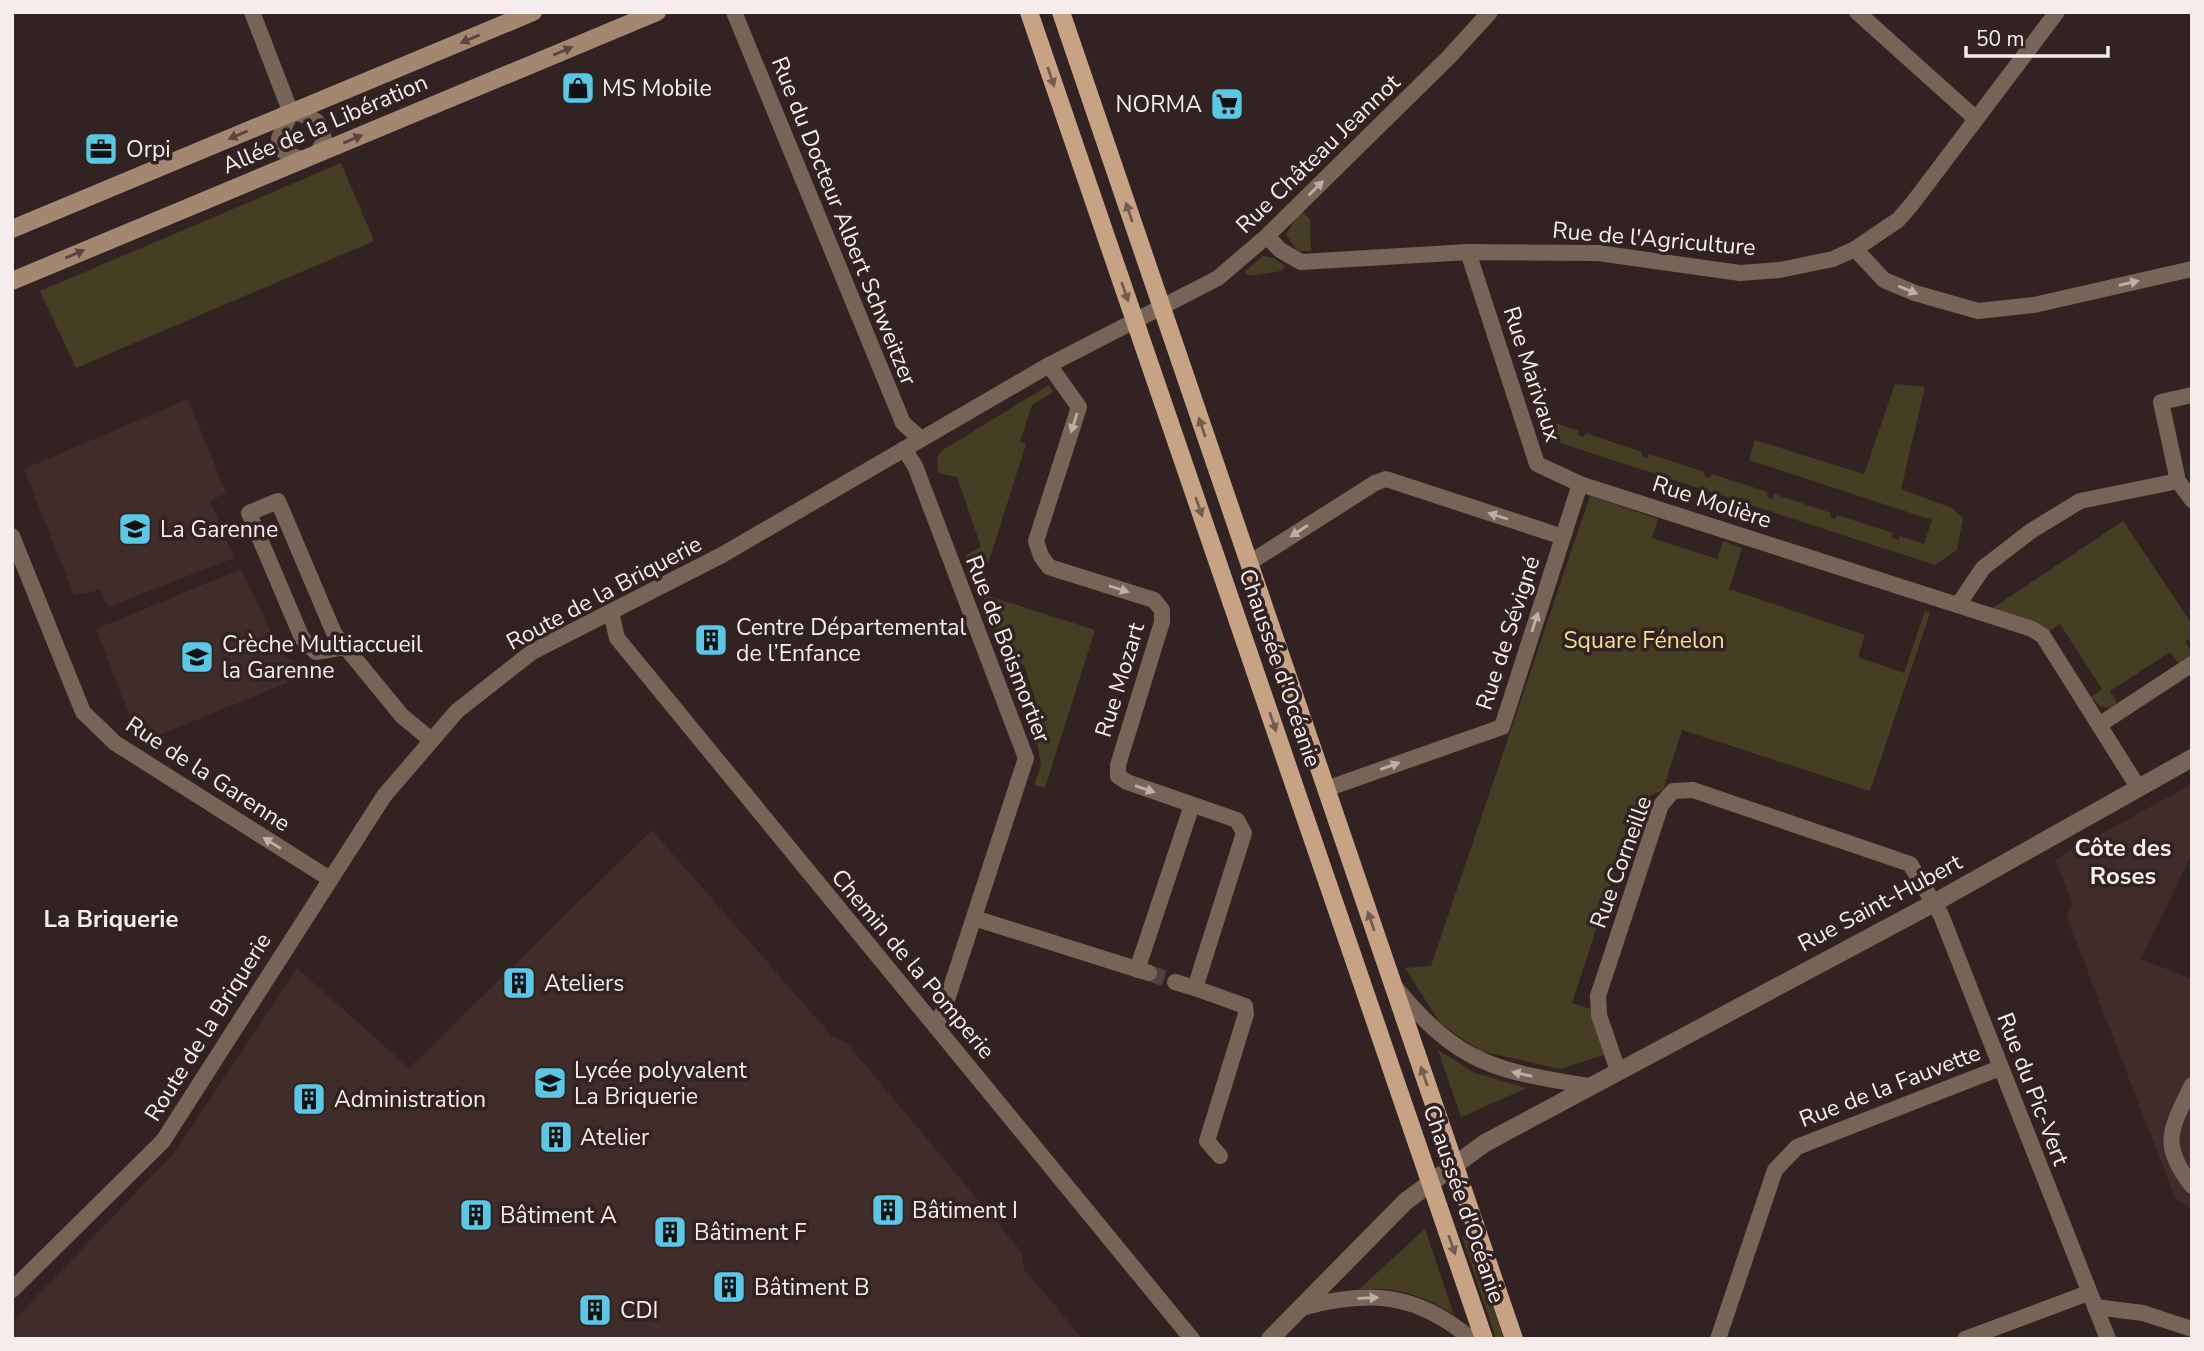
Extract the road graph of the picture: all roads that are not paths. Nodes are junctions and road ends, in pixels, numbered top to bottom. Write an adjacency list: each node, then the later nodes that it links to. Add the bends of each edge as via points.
1 (252, 12): 10 (street)
2 (533, 12): 10 (main road, Allée de la Libération, one-way to 10)
3 (657, 12): 12 (main road, Allée de la Libération, one-way to 3)
4 (734, 12): 23 (street, Rue du Docteur Albert Schweitzer, via 903,424)
5 (1029, 12): 20 (main road, Chaussée d'Océanie, one-way to 20)
6 (1061, 12): 19 (main road, Chaussée d'Océanie, one-way to 6)
7 (1490, 12): 14 (street, Rue Château Jeannot, one-way to 7)
8 (1857, 12): 11 (street)
9 (2056, 12): 11 (street, Rue de l'Agriculture)
10 (291, 113): 12 (street, via 280,131 282,147 289,156); 12 (street, via 307,114 317,122 324,141); 13 (main road, Allée de la Libération, one-way to 13)
11 (1975, 118): 15 (street, Rue de l'Agriculture, via 1912,205)
12 (310, 157): 18 (main road, Allée de la Libération, one-way to 12)
13 (12, 229)
14 (1267, 236): 16 (street, Rue de l'Agriculture, via 1301,262); 19 (street, Rue Château Jeannot, via 1218,278)
15 (1855, 249): 16 (street, Rue de l'Agriculture, via 1833,259 1740,274 1598,253); 17 (street, one-way to 17, via 1884,280 1978,311 2034,305)
16 (1468, 252): 26 (street, Rue Marivaux, via 1537,464)
17 (2192, 269)
18 (12, 281)
19 (1161, 307): 20 (street, Route de la Briquerie); 30 (main road, Chaussée d'Océanie, one-way to 19)
20 (1135, 319): 21 (street, Route de la Briquerie); 54 (main road, Chaussée d'Océanie, one-way to 54)
21 (1049, 365): 23 (street, Route de la Briquerie); 40 (street, Rue Mozart, one-way to 40, via 1079,407 1036,541 1038,548 1049,567 1154,600 1162,610 1163,622 1118,776)
22 (2192, 395): 25 (street, via 2161,402)
23 (921, 439): 24 (street, Route de la Briquerie)
24 (904, 449): 32 (street, Route de la Briquerie, via 722,555); 43 (street, Rue de Boismortier, via 915,466 1026,758)
25 (2178, 481): 27 (street); 31 (street, via 2080,501 1983,568)
26 (1580, 484): 29 (street); 31 (street, Rue Molière)
27 (2192, 500)
28 (12, 536): 41 (street, Rue de la Garenne, one-way to 28, via 114,743 83,712)
29 (1563, 537): 30 (street, one-way to 30, via 1386,479); 39 (street, Rue de Sévigné, one-way to 29, via 1502,727)
30 (1249, 564): 39 (main road, Chaussée d'Océanie)
31 (1958, 605): 35 (street, Rue Molière, via 2043,636)
32 (611, 612): 36 (street, Route de la Briquerie, via 532,652 457,711); 47 (street, Chemin de la Pomperie, via 617,638)
33 (345, 647): 33 (street, via 334,633 278,501 249,513 302,638 316,652); 36 (street, via 402,716)
34 (2192, 663): 35 (street)
35 (2099, 725): 38 (street, Rue Molière)
36 (430, 739): 41 (street, Route de la Briquerie, via 384,796)
37 (2192, 758): 38 (street, Rue Saint-Hubert)
38 (2138, 787): 42 (street, Rue Saint-Hubert)
39 (1326, 789): 45 (main road, Chaussée d'Océanie, one-way to 39)
40 (1192, 805): 43 (street, via 1143,971); 46 (street, Rue Mozart, via 1237,820 1244,833)
41 (330, 879): 56 (street, Route de la Briquerie, via 163,1141)
42 (1934, 903): 48 (street, Rue du Pic-Vert); 49 (street, Rue Saint-Hubert); 49 (street, Rue Corneille, via 1910,864 1693,790 1673,791 1661,805 1598,996 1599,1015)
43 (974, 918): 47 (street, Rue de Boismortier, via 943,1012)
44 (1175, 982): 46 (street)
45 (1393, 985): 51 (street, one-way to 45, via 1490,1066 1426,1024); 53 (main road, Chaussée d'Océanie, one-way to 45)
46 (1195, 988): 52 (street, via 1245,1006 1208,1141)
47 (934, 1026): 60 (street, Chemin de la Pomperie)
48 (2000, 1068): 57 (street, Rue du Pic-Vert); 65 (street, Rue de la Fauvette, via 1797,1147 1775,1170)
49 (1618, 1071): 51 (street, Rue Saint-Hubert)
50 (2192, 1085): 55 (street, via 2170,1131 2174,1156)
51 (1589, 1086): 53 (street, Rue Saint-Hubert)
52 (1220, 1156)
53 (1454, 1164): 54 (street, Rue Saint-Hubert); 64 (main road, Chaussée d'Océanie)
54 (1430, 1181): 58 (street, Rue Saint-Hubert); 63 (main road, Chaussée d'Océanie, one-way to 63)
55 (2192, 1186)
56 (12, 1290)
57 (2092, 1300): 59 (street); 66 (street); 67 (street, Rue du Pic-Vert)
58 (1301, 1308): 61 (street, Rue Saint-Hubert); 62 (street, one-way to 62, via 1332,1300 1390,1297 1435,1311)
59 (2192, 1329)
60 (1192, 1339)
61 (1270, 1339)
62 (1471, 1339)
63 (1484, 1339)
64 (1514, 1339)
65 (1718, 1339)
66 (1965, 1339)
67 (2108, 1339)

